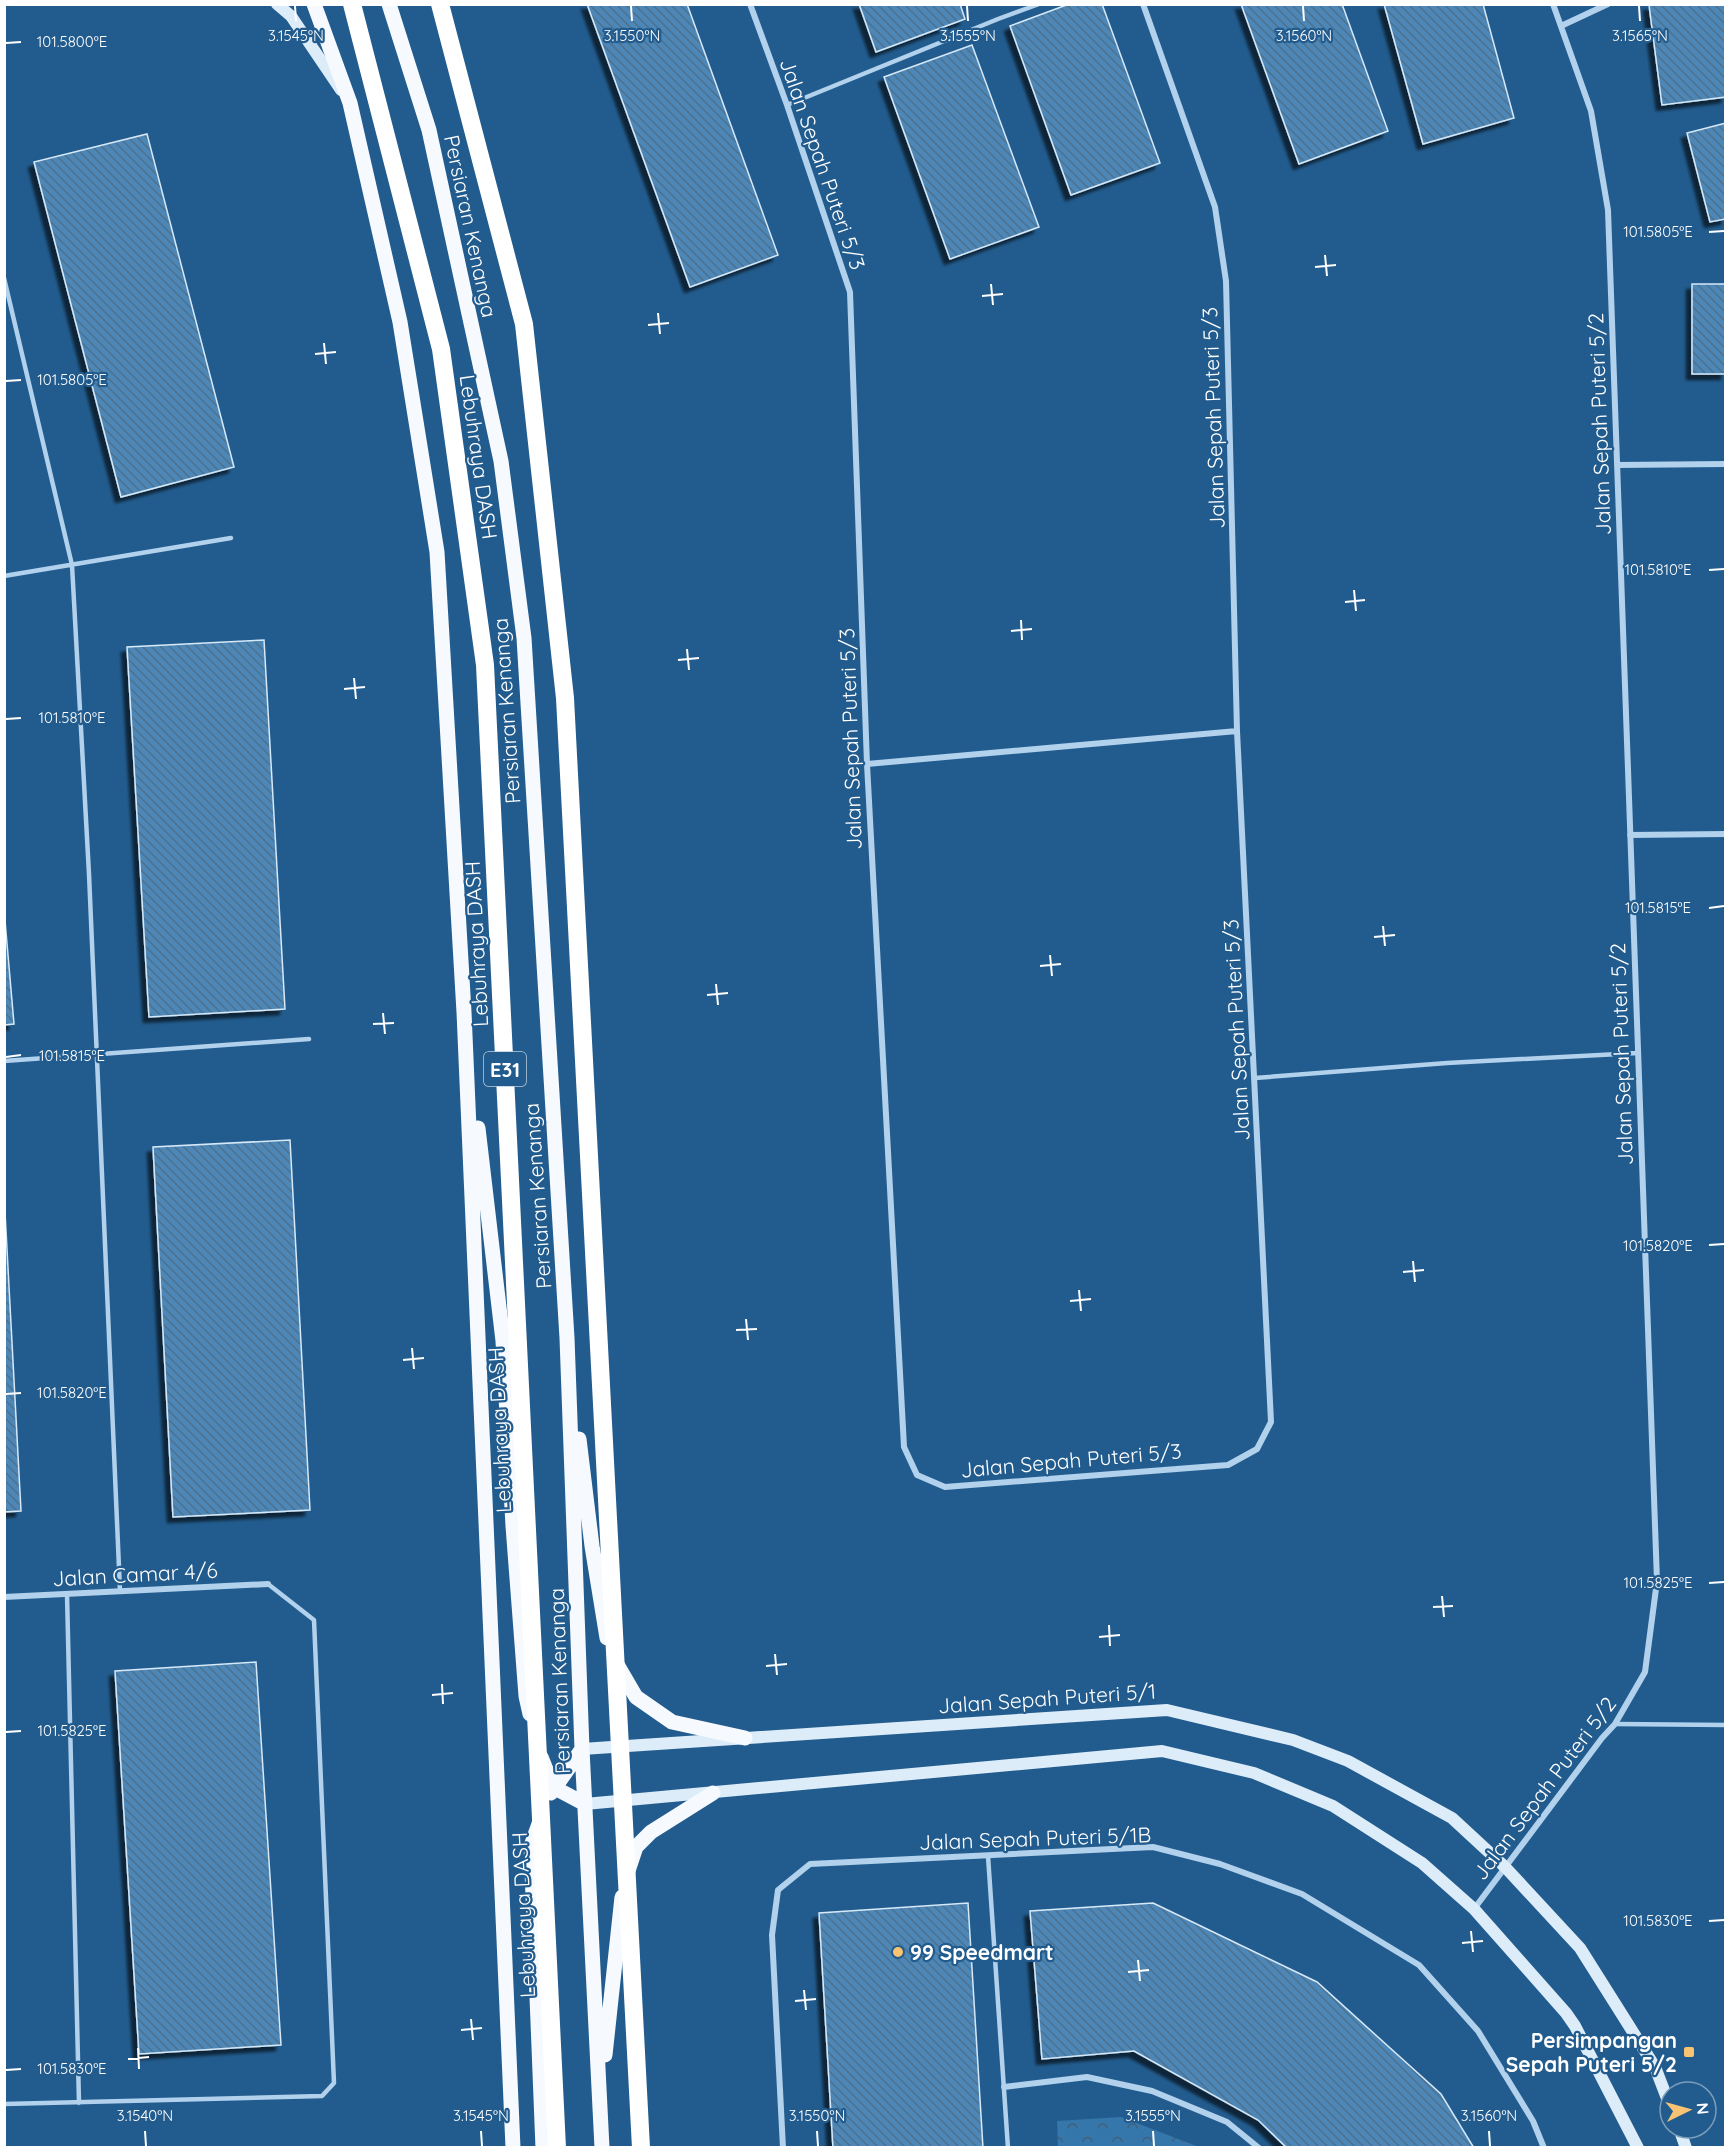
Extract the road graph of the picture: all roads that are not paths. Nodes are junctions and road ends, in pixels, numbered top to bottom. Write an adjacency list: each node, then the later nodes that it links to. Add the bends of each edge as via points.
1 (277, 4): 12 (street, via 291,16)
2 (314, 4): 12 (main road)
3 (352, 4): 52 (highway, Lebuhraya DASH / E31, via 441,349 485,665)
4 (389, 4): 30 (main road, Persiaran Kenanga, via 429,130 501,461 524,638)
5 (440, 4): 54 (highway, via 524,324 565,698)
6 (750, 4): 13 (street, Jalan Sepah Puteri 5/3)
7 (1039, 4): 13 (lane)
8 (1143, 4): 20 (street, Jalan Sepah Puteri 5/3, via 1215,207 1226,281)
9 (1553, 4): 11 (street, Jalan Sepah Puteri 5/2)
10 (1608, 4): 11 (street)
11 (1561, 26): 16 (street, Jalan Sepah Puteri 5/2, via 1591,111 1608,210)
12 (350, 103): 24 (main road, via 400,322 437,552)
13 (787, 105): 21 (street, Jalan Sepah Puteri 5/3, via 850,292)
14 (4, 278): 18 (lane)
15 (1725, 464): 16 (street)
16 (1617, 465): 23 (street, Jalan Sepah Puteri 5/2)
17 (231, 538): 18 (lane)
18 (72, 565): 19 (lane); 27 (lane)
19 (4, 576)
20 (1237, 731): 21 (street); 29 (street, Jalan Sepah Puteri 5/3)
21 (867, 764): 29 (street, Jalan Sepah Puteri 5/3, via 903,1447 917,1475 945,1487 1228,1464 1257,1449 1271,1422)
22 (1725, 834): 23 (street)
23 (1630, 835): 26 (street, Jalan Sepah Puteri 5/2)
24 (464, 1012): 39 (main road, via 503,1341 526,1696 536,1744); 50 (main road)
25 (309, 1039): 27 (lane)
26 (1638, 1053): 29 (lane); 35 (street, Jalan Sepah Puteri 5/2, via 1656,1581 1645,1672)
27 (97, 1054): 28 (lane); 32 (lane)
28 (4, 1061)
29 (1255, 1078)
30 (567, 1338): 37 (main road, via 592,1546 610,1652 636,1697 672,1722); 38 (main road, Persiaran Kenanga)
31 (268, 1584): 32 (street, Jalan Camar 4/6); 47 (lane, via 314,1620 334,2083 322,2096)
32 (120, 1591): 33 (street, Jalan Camar 4/6)
33 (67, 1594): 34 (street, Jalan Camar 4/6); 47 (lane)
34 (4, 1597)
35 (1615, 1724): 36 (lane); 43 (street, Jalan Sepah Puteri 5/2)
36 (1725, 1725)
37 (746, 1738): 38 (street, Jalan Sepah Puteri 5/1); 43 (street, Jalan Sepah Puteri 5/1, via 1167,1710 1293,1740 1348,1761 1452,1818)
38 (582, 1749): 39 (main road); 41 (main road, Persiaran Kenanga)
39 (553, 1787): 41 (main road); 51 (main road, via 531,1846)
40 (713, 1793): 41 (street); 44 (street, via 1162,1751 1254,1773 1333,1806 1422,1863); 49 (main road, via 651,1832 636,1847 623,1886)
41 (585, 1804): 49 (main road, Persiaran Kenanga)
42 (988, 1856): 46 (lane); 55 (street, Jalan Sepah Puteri 5/1B, via 810,1864 778,1890 771,1935); 58 (street, Jalan Sepah Puteri 5/1B, via 1153,1847 1220,1864 1302,1894 1419,1965 1478,2031 1533,2121)
43 (1506, 1867): 44 (street, Jalan Sepah Puteri 5/2); 45 (street, Jalan Sepah Puteri 5/1, via 1580,1948)
44 (1474, 1909): 59 (street, via 1575,2026)
45 (1660, 2080)
46 (1004, 2087): 56 (lane); 57 (street, via 1087,2077 1152,2091 1227,2122)
47 (79, 2103): 48 (lane)
48 (4, 2104)
49 (599, 2104): 53 (main road, Persiaran Kenanga)
50 (513, 2148)
51 (543, 2148)
52 (557, 2148)
53 (602, 2148)
54 (641, 2148)
55 (783, 2148)
56 (1008, 2148)
57 (1259, 2148)
58 (1544, 2148)
59 (1638, 2148)

